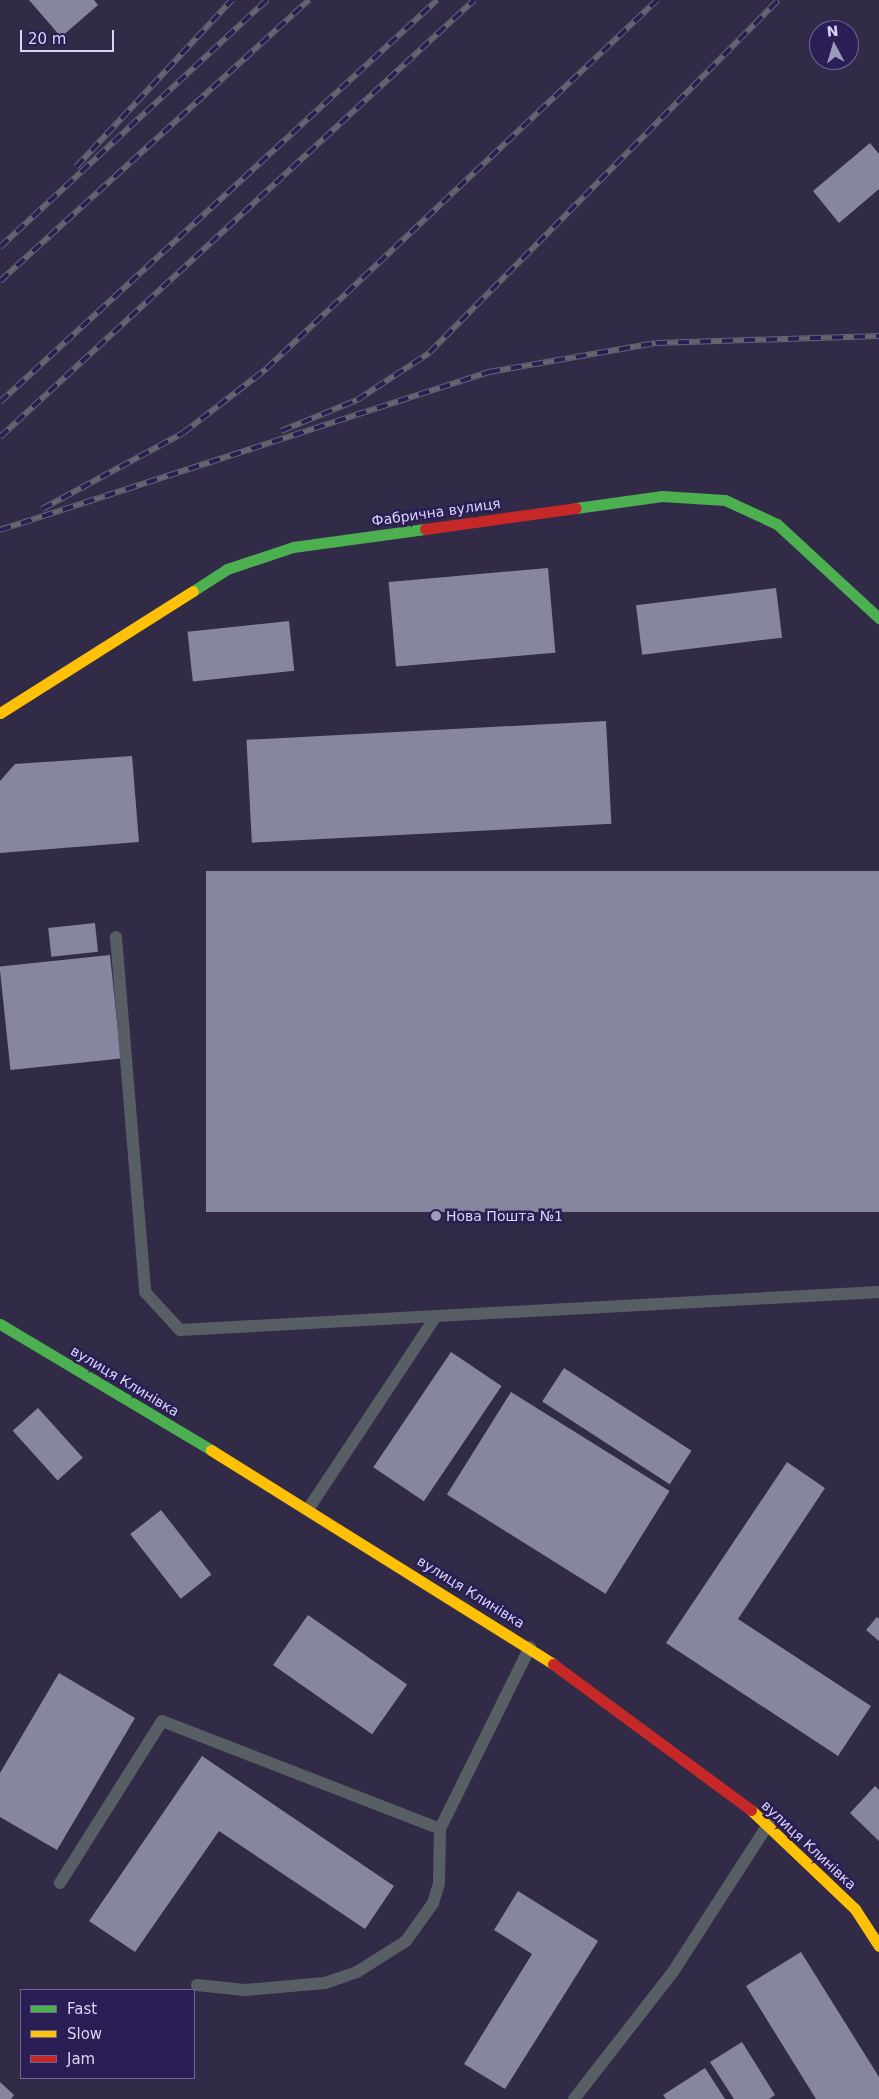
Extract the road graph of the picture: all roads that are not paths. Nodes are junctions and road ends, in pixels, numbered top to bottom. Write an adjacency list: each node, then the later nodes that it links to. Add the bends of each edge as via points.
1 (879, 618): 2 (street, Фабрична вулиця, via 777,524 725,500 662,496 293,547 227,569)
2 (0, 713)
3 (116, 937): 5 (lane, via 145,1292 180,1330)
4 (879, 1292): 5 (lane)
5 (434, 1319): 7 (lane)
6 (0, 1324): 7 (street, вулиця Клинівка)
7 (309, 1508): 8 (street, вулиця Клинівка)
8 (530, 1647): 9 (street, вулиця Клинівка); 10 (lane)
9 (769, 1823): 12 (street, вулиця Клинівка, via 855,1909); 14 (lane, via 673,1972)
10 (440, 1829): 11 (lane, via 162,1721); 13 (lane, via 439,1883 433,1903 406,1942 384,1958 325,1983 288,1989)
11 (60, 1883)
12 (879, 1946)
13 (197, 1986)
14 (574, 2099)

